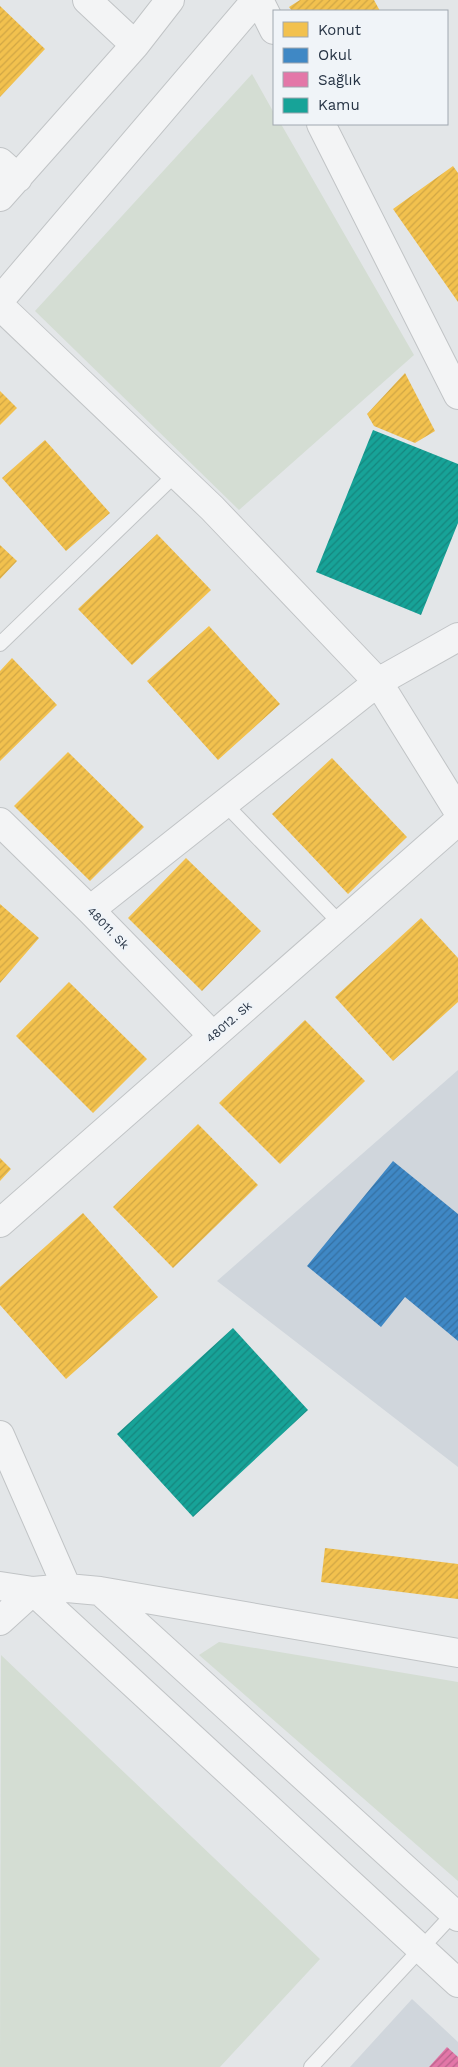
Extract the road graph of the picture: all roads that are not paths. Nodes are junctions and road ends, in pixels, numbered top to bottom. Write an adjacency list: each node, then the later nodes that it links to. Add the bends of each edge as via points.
1 (87, 0): 5 (street)
2 (170, 0): 5 (street)
3 (258, 0): 4 (street); 8 (street)
4 (273, 28)
5 (135, 45): 7 (street)
6 (322, 125): 10 (street)
7 (6, 179)
8 (0, 300)
9 (0, 306): 11 (street)
10 (458, 395)
11 (176, 474): 13 (lane); 14 (street)
12 (458, 637): 14 (street)
13 (0, 644)
14 (378, 682): 15 (street); 16 (street)
15 (224, 803): 19 (street); 20 (lane)
16 (458, 811)
17 (458, 820): 20 (street, 48012. Sk)
18 (0, 822): 19 (street, 48011. Sk)
19 (90, 910): 21 (street, 48011. Sk)
20 (341, 924): 21 (street, 48012. Sk)
21 (213, 1036): 22 (street, 48012. Sk)
22 (0, 1223)
23 (0, 1434): 25 (street)
24 (0, 1586): 26 (street)
25 (66, 1588): 26 (street); 27 (street)
26 (33, 1590): 28 (street); 31 (street)
27 (100, 1591): 29 (street); 30 (street)
28 (0, 1621)
29 (458, 1653)
30 (456, 1915): 31 (lane)
31 (421, 1950): 32 (street); 33 (lane)
32 (458, 1983)
33 (311, 2067)

